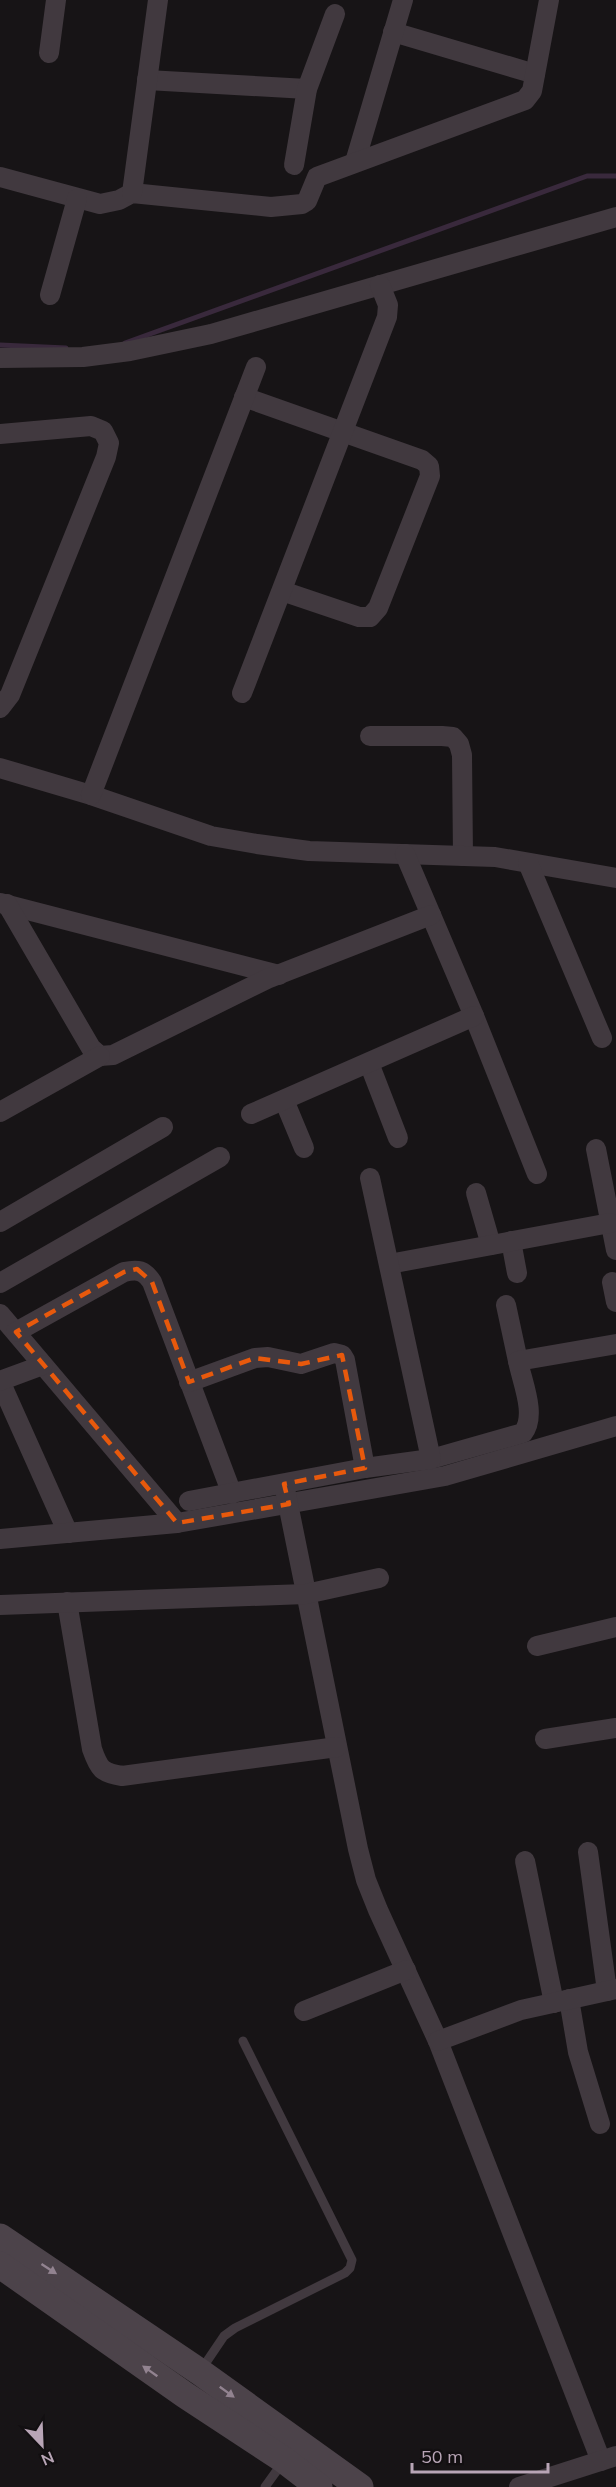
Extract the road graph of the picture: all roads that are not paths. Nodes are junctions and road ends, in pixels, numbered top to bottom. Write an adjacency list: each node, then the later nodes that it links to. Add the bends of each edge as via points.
1 (56, 0): 7 (street)
2 (158, 0): 9 (street)
3 (403, 0): 6 (street)
4 (549, 0): 8 (street)
5 (334, 14): 10 (street)
6 (393, 32): 8 (street); 11 (street)
7 (49, 53)
8 (536, 74): 11 (street, via 532,91 513,106)
9 (147, 80): 10 (street); 14 (street)
10 (307, 89): 12 (street)
11 (355, 162): 14 (street, via 316,177 307,201 302,204 271,207)
12 (294, 165)
13 (0, 177): 15 (street)
14 (132, 193): 15 (street, via 100,204)
15 (77, 199): 18 (street)
16 (616, 217): 17 (street)
17 (380, 285): 19 (street, via 211,334 129,351 83,357); 23 (street, via 388,305 387,317)
18 (50, 295)
19 (0, 358)
20 (256, 367): 21 (street)
21 (244, 397): 23 (street); 29 (street)
22 (0, 434): 26 (street, via 91,426 103,431 109,442 10,695)
23 (344, 434): 24 (street); 24 (street, via 422,460 429,466 430,476 378,608 370,617 359,617)
24 (282, 591): 25 (street)
25 (242, 693)
26 (0, 708)
27 (370, 736): 31 (street, via 442,736 453,737 459,744)
28 (0, 768): 29 (street)
29 (91, 795): 30 (street, via 211,836 309,851)
30 (405, 854): 31 (street); 35 (street)
31 (464, 856): 32 (street)
32 (528, 863): 33 (street); 38 (street)
33 (616, 878)
34 (4, 904): 36 (street); 39 (street, via 91,1048)
35 (431, 915): 36 (street); 37 (street)
36 (279, 975): 39 (street, via 113,1055)
37 (474, 1016): 40 (street); 49 (street)
38 (602, 1038)
39 (100, 1056): 42 (street)
40 (369, 1063): 41 (street); 45 (street)
41 (284, 1100): 43 (street); 46 (street)
42 (0, 1112)
43 (251, 1114)
44 (163, 1127): 52 (street)
45 (398, 1138)
46 (304, 1148)
47 (596, 1149): 53 (street)
48 (220, 1157): 60 (street)
49 (537, 1174)
50 (370, 1178): 57 (street)
51 (476, 1193): 55 (street)
52 (0, 1222)
53 (610, 1223): 54 (street); 56 (street)
54 (511, 1241): 55 (street); 58 (street)
55 (491, 1245): 57 (street)
56 (616, 1250)
57 (389, 1264): 71 (street)
58 (517, 1273)
59 (612, 1281): 61 (street)
60 (0, 1282)
61 (616, 1302)
62 (506, 1305): 66 (street)
63 (0, 1314): 64 (street)
64 (16, 1332): 67 (street); 69 (street, via 124,1272 137,1269 152,1282)
65 (616, 1344): 66 (street)
66 (518, 1361): 71 (street, via 529,1415 523,1432)
67 (43, 1365): 68 (street); 77 (street)
68 (0, 1381): 78 (street)
69 (189, 1382): 72 (street, via 255,1358 302,1364 334,1353 342,1355); 74 (street)
70 (616, 1426): 76 (street, via 445,1476)
71 (431, 1459): 72 (street)
72 (365, 1468): 73 (street)
73 (284, 1484): 74 (street); 76 (street)
74 (232, 1494): 75 (street)
75 (189, 1501)
76 (289, 1504): 77 (street); 81 (street)
77 (177, 1523): 78 (street)
78 (68, 1533): 79 (street)
79 (0, 1539)
80 (380, 1578): 81 (street)
81 (306, 1594): 82 (street); 88 (street)
82 (68, 1602): 83 (street); 88 (street, via 92,1749 97,1763 107,1773 122,1776)
83 (0, 1605)
84 (616, 1627): 85 (street)
85 (537, 1646)
86 (616, 1728): 87 (street)
87 (545, 1739)
88 (337, 1747): 91 (street, via 366,1880)
89 (588, 1852): 92 (street)
90 (525, 1861): 93 (street)
91 (406, 1970): 94 (street); 96 (street)
92 (611, 1990): 93 (street)
93 (562, 2001): 96 (street, via 521,2010); 97 (street)
94 (304, 2011)
95 (243, 2041): 100 (lane, via 352,2260 345,2273 235,2328)
96 (438, 2041): 101 (street)
97 (600, 2124)
98 (0, 2237): 100 (street, one-way to 100)
99 (0, 2265): 100 (street, one-way to 99)
100 (192, 2383): 102 (street); 103 (street, one-way to 103)
101 (609, 2459): 106 (street)
102 (284, 2460): 104 (lane); 105 (street)
103 (356, 2486)
104 (265, 2487)
105 (319, 2487)
106 (519, 2487)

